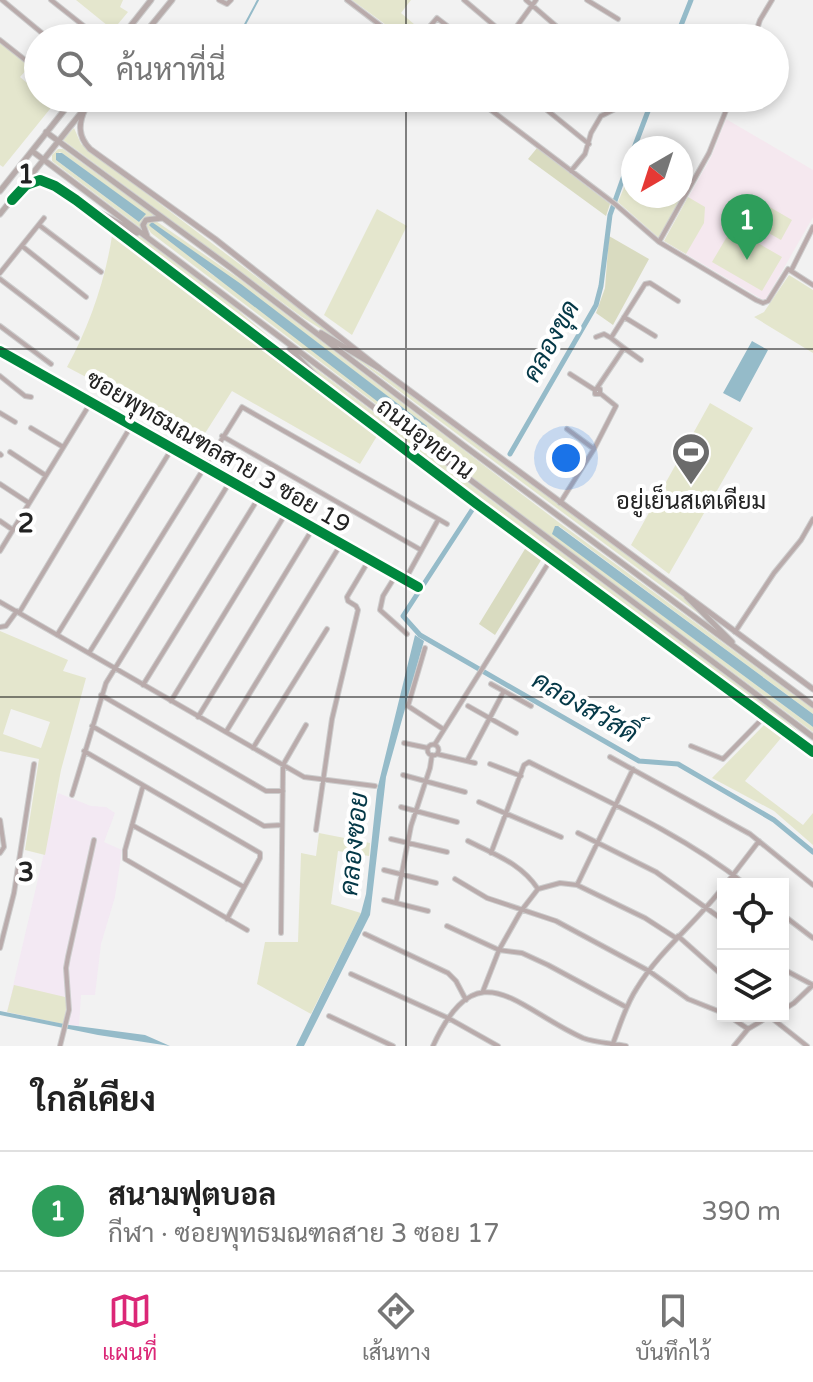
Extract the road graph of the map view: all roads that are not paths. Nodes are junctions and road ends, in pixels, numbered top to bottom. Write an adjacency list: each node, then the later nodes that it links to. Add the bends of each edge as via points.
1 (2, 0): 14 (street)
2 (51, 0): 15 (street)
3 (151, 0): 16 (main road)
4 (172, 0): 17 (main road)
5 (219, 0): 6 (street)
6 (231, 0)
7 (347, 0): 18 (street)
8 (464, 0): 19 (street)
9 (526, 0): 12 (street)
10 (587, 0): 13 (street)
11 (772, 0): 22 (street)
12 (534, 3): 20 (street); 21 (street)
13 (618, 19)
14 (31, 24)
15 (81, 24)
16 (132, 24)
17 (152, 24)
18 (379, 24)
19 (492, 24)
20 (519, 24)
21 (556, 24)
22 (759, 24)
23 (0, 40): 24 (street)
24 (24, 59)
25 (62, 112): 32 (main road)
26 (81, 112): 33 (main road)
27 (85, 112): 68 (street, ถนนอุทยาน, via 79,125 90,149)
28 (494, 112): 37 (street)
29 (549, 112): 34 (street)
30 (606, 112): 34 (street)
31 (725, 112): 47 (street, via 709,153)
32 (46, 132): 33 (main road, ถนนอุทยาน); 35 (main road)
33 (58, 141): 36 (main road); 43 (main road, ถนนอุทยาน)
34 (589, 144): 37 (street)
35 (32, 151): 36 (main road, ถนนอุทยาน); 38 (main road)
36 (43, 159): 39 (main road); 46 (main road, ถนนอุทยาน)
37 (571, 171): 47 (street)
38 (0, 191)
39 (12, 200): 40 (street, ถนนอุทยาน, via 40,180); 41 (main road)
40 (76, 200): 48 (main road); 72 (street, ถนนอุทยาน)
41 (0, 214)
42 (44, 218): 44 (street)
43 (164, 219): 46 (main road, via 146,220); 57 (main road, ถนนอุทยาน)
44 (39, 225): 49 (street); 51 (street)
45 (813, 227): 50 (street)
46 (147, 237): 48 (main road, ถนนอุทยาน)
47 (659, 242): 50 (street, via 763,303)
48 (158, 245): 63 (main road, ถนนอุทยาน)
49 (22, 246): 52 (street); 54 (street)
50 (791, 271): 53 (street)
51 (101, 272)
52 (0, 276): 61 (street)
53 (813, 285)
54 (86, 297)
55 (678, 301): 56 (street, via 647,283)
56 (624, 317): 59 (street); 62 (street)
57 (306, 325): 68 (main road); 118 (main road, ถนนอุทยาน)
58 (0, 326): 67 (street)
59 (655, 336)
60 (596, 337): 62 (street)
61 (77, 338)
62 (611, 338): 64 (street)
63 (281, 339): 72 (main road); 138 (main road, ถนนอุทยาน)
64 (624, 348): 66 (street); 71 (street)
65 (0, 351): 74 (street, ซอยพุทธมณฑลสาย 3 ซอย 19)
66 (641, 360)
67 (51, 364)
68 (379, 368): 91 (street, ถนนอุทยาน)
69 (570, 374): 71 (street)
70 (0, 376): 73 (street)
71 (597, 390): 83 (street, via 616,405)
72 (331, 392): 104 (street, ถนนอุทยาน)
73 (31, 397)
74 (91, 402): 77 (street, ซอยพุทธมณฑลสาย 3 ซอย 19); 81 (street)
75 (0, 413): 76 (street)
76 (15, 422)
77 (131, 426): 82 (street, ซอยพุทธมณฑลสาย 3 ซอย 19); 111 (street)
78 (31, 428): 81 (street)
79 (567, 429): 83 (street)
80 (222, 436): 85 (street); 94 (street, via 242,407); 102 (street)
81 (63, 447): 86 (street)
82 (172, 449): 85 (street, ซอยพุทธมณฑลสาย 3 ซอย 19); 116 (street)
83 (594, 449): 91 (street)
84 (10, 452): 86 (street)
85 (204, 465): 87 (street, ซอยพุทธมณฑลสาย 3 ซอย 19); 119 (street)
86 (46, 476): 90 (street)
87 (231, 480): 89 (street, ซอยพุทธมณฑลสาย 3 ซอย 19); 120 (street)
88 (0, 484): 90 (street)
89 (259, 497): 92 (street, ซอยพุทธมณฑลสาย 3 ซอย 19); 122 (street)
90 (29, 503): 98 (street)
91 (560, 503): 109 (street, ถนนอุทยาน)
92 (286, 513): 97 (street, ซอยพุทธมณฑลสาย 3 ซอย 19); 126 (street)
93 (813, 519): 99 (street)
94 (438, 520): 96 (street); 102 (street)
95 (0, 521): 98 (street)
96 (447, 524)
97 (313, 528): 101 (street, ซอยพุทธมณฑลสาย 3 ซอย 19); 131 (street)
98 (13, 530): 103 (street)
99 (804, 535): 100 (street); 114 (street)
100 (813, 540)
101 (341, 544): 105 (street, ซอยพุทธมณฑลสาย 3 ซอย 19); 136 (street)
102 (421, 550): 107 (street)
103 (0, 551)
104 (551, 559): 130 (street, ถนนอุทยาน); 135 (street)
105 (369, 560): 106 (street, ซอยพุทธมณฑลสาย 3 ซอย 19); 156 (street, via 347,597 358,610)
106 (396, 575): 107 (street, ซอยพุทธมณฑลสาย 3 ซอย 19); 115 (street, via 380,610)
107 (405, 580): 108 (street, ซอยพุทธมณฑลสาย 3 ซอย 19)
108 (418, 587)
109 (687, 597): 114 (street, ถนนอุทยาน); 118 (main road)
110 (0, 602): 111 (street)
111 (18, 612): 112 (street); 116 (street)
112 (0, 627)
113 (327, 629): 142 (street)
114 (735, 632): 123 (street, ถนนอุทยาน)
115 (407, 634)
116 (57, 635): 119 (street)
117 (425, 648): 135 (street, via 408,706)
118 (737, 648): 127 (main road, ถนนอุทยาน)
119 (89, 653): 120 (street)
120 (116, 669): 122 (street); 125 (street)
121 (491, 684): 124 (street)
122 (143, 685): 126 (street)
123 (813, 689)
124 (504, 691): 129 (street); 132 (street)
125 (101, 695): 134 (street); 160 (street, via 266,791)
126 (171, 701): 131 (street)
127 (813, 705)
128 (468, 706): 132 (street)
129 (531, 706)
130 (765, 716): 141 (street, via 723,759); 145 (street, ถนนอุทยาน)
131 (198, 717): 136 (street)
132 (488, 718): 137 (street); 148 (street)
133 (306, 725): 152 (street)
134 (92, 726): 144 (street); 171 (street, via 264,826)
135 (443, 729): 140 (street)
136 (226, 732): 142 (street)
137 (516, 733)
138 (813, 737)
139 (404, 743): 143 (street)
140 (435, 744): 143 (street); 146 (street, via 439,749)
141 (691, 746)
142 (253, 748): 152 (street)
143 (428, 748): 146 (street)
144 (84, 751): 158 (street); 162 (street)
145 (813, 752)
146 (434, 754): 148 (street); 157 (street)
147 (610, 757): 153 (street)
148 (467, 761): 149 (street)
149 (475, 763)
150 (34, 764): 210 (street)
151 (490, 764): 155 (street)
152 (283, 765): 156 (street, via 304,777); 160 (street)
153 (633, 769): 164 (street); 178 (street)
154 (403, 775): 157 (street)
155 (521, 776): 164 (street, via 529,762); 167 (street)
156 (323, 779): 159 (street); 172 (street)
157 (426, 782): 161 (street); 166 (street)
158 (143, 786): 170 (street); 193 (street, via 261,855)
159 (375, 786)
160 (283, 791): 171 (street)
161 (465, 792)
162 (72, 795)
163 (479, 802): 167 (street)
164 (616, 805): 179 (street); 186 (street)
165 (401, 807): 166 (street)
166 (415, 811): 169 (street); 180 (street)
167 (506, 813): 174 (street); 183 (street)
168 (0, 820): 182 (street)
169 (457, 822)
170 (132, 825): 193 (street); 202 (street, via 125,859)
171 (282, 825): 206 (street)
172 (316, 830)
173 (578, 833): 179 (street)
174 (561, 837)
175 (391, 839): 180 (street)
176 (94, 840): 229 (street, via 66,968 70,1005)
177 (468, 841): 183 (street)
178 (759, 841): 186 (street); 192 (street)
179 (598, 842): 191 (street); 198 (street)
180 (408, 843): 181 (street); 185 (street)
181 (447, 852)
182 (0, 853)
183 (491, 853): 194 (street, via 517,865)
184 (384, 870): 185 (street)
185 (402, 874): 190 (street); 197 (street)
186 (733, 874): 187 (street); 188 (street)
187 (730, 878)
188 (738, 878)
189 (455, 879): 200 (street)
190 (436, 883)
191 (577, 885): 194 (street); 208 (street)
192 (813, 885)
193 (244, 887): 202 (street)
194 (538, 889): 200 (street)
195 (717, 895): 198 (street)
196 (384, 900): 197 (street)
197 (396, 903): 199 (street)
198 (708, 907): 201 (street); 208 (street)
199 (428, 911)
200 (521, 911): 211 (street); 212 (street, via 556,921)
201 (717, 915)
202 (227, 919): 205 (street)
203 (789, 920): 209 (street)
204 (447, 926): 211 (street)
205 (247, 930)
206 (281, 933)
207 (365, 934): 218 (street, via 448,973)
208 (677, 937): 212 (street); 213 (street)
209 (813, 938)
210 (0, 948)
211 (499, 950): 217 (street); 220 (street, via 522,953)
212 (649, 971): 220 (street); 221 (street, via 688,999)
213 (717, 971)
214 (789, 972): 216 (street)
215 (351, 974): 223 (street)
216 (813, 985): 219 (street)
217 (483, 991): 218 (street); 228 (street, via 502,993 585,1038)
218 (466, 1000): 223 (street)
219 (789, 1006)
220 (626, 1007): 228 (street)
221 (717, 1011)
222 (329, 1016): 230 (street)
223 (448, 1018): 231 (street); 232 (street)
224 (738, 1022): 227 (street)
225 (759, 1022): 227 (street)
226 (777, 1022): 235 (street)
227 (748, 1029): 234 (street)
228 (612, 1045): 233 (street)
229 (60, 1046)
230 (393, 1046)
231 (433, 1046)
232 (498, 1046)
233 (626, 1046)
234 (734, 1046)
235 (807, 1046)

